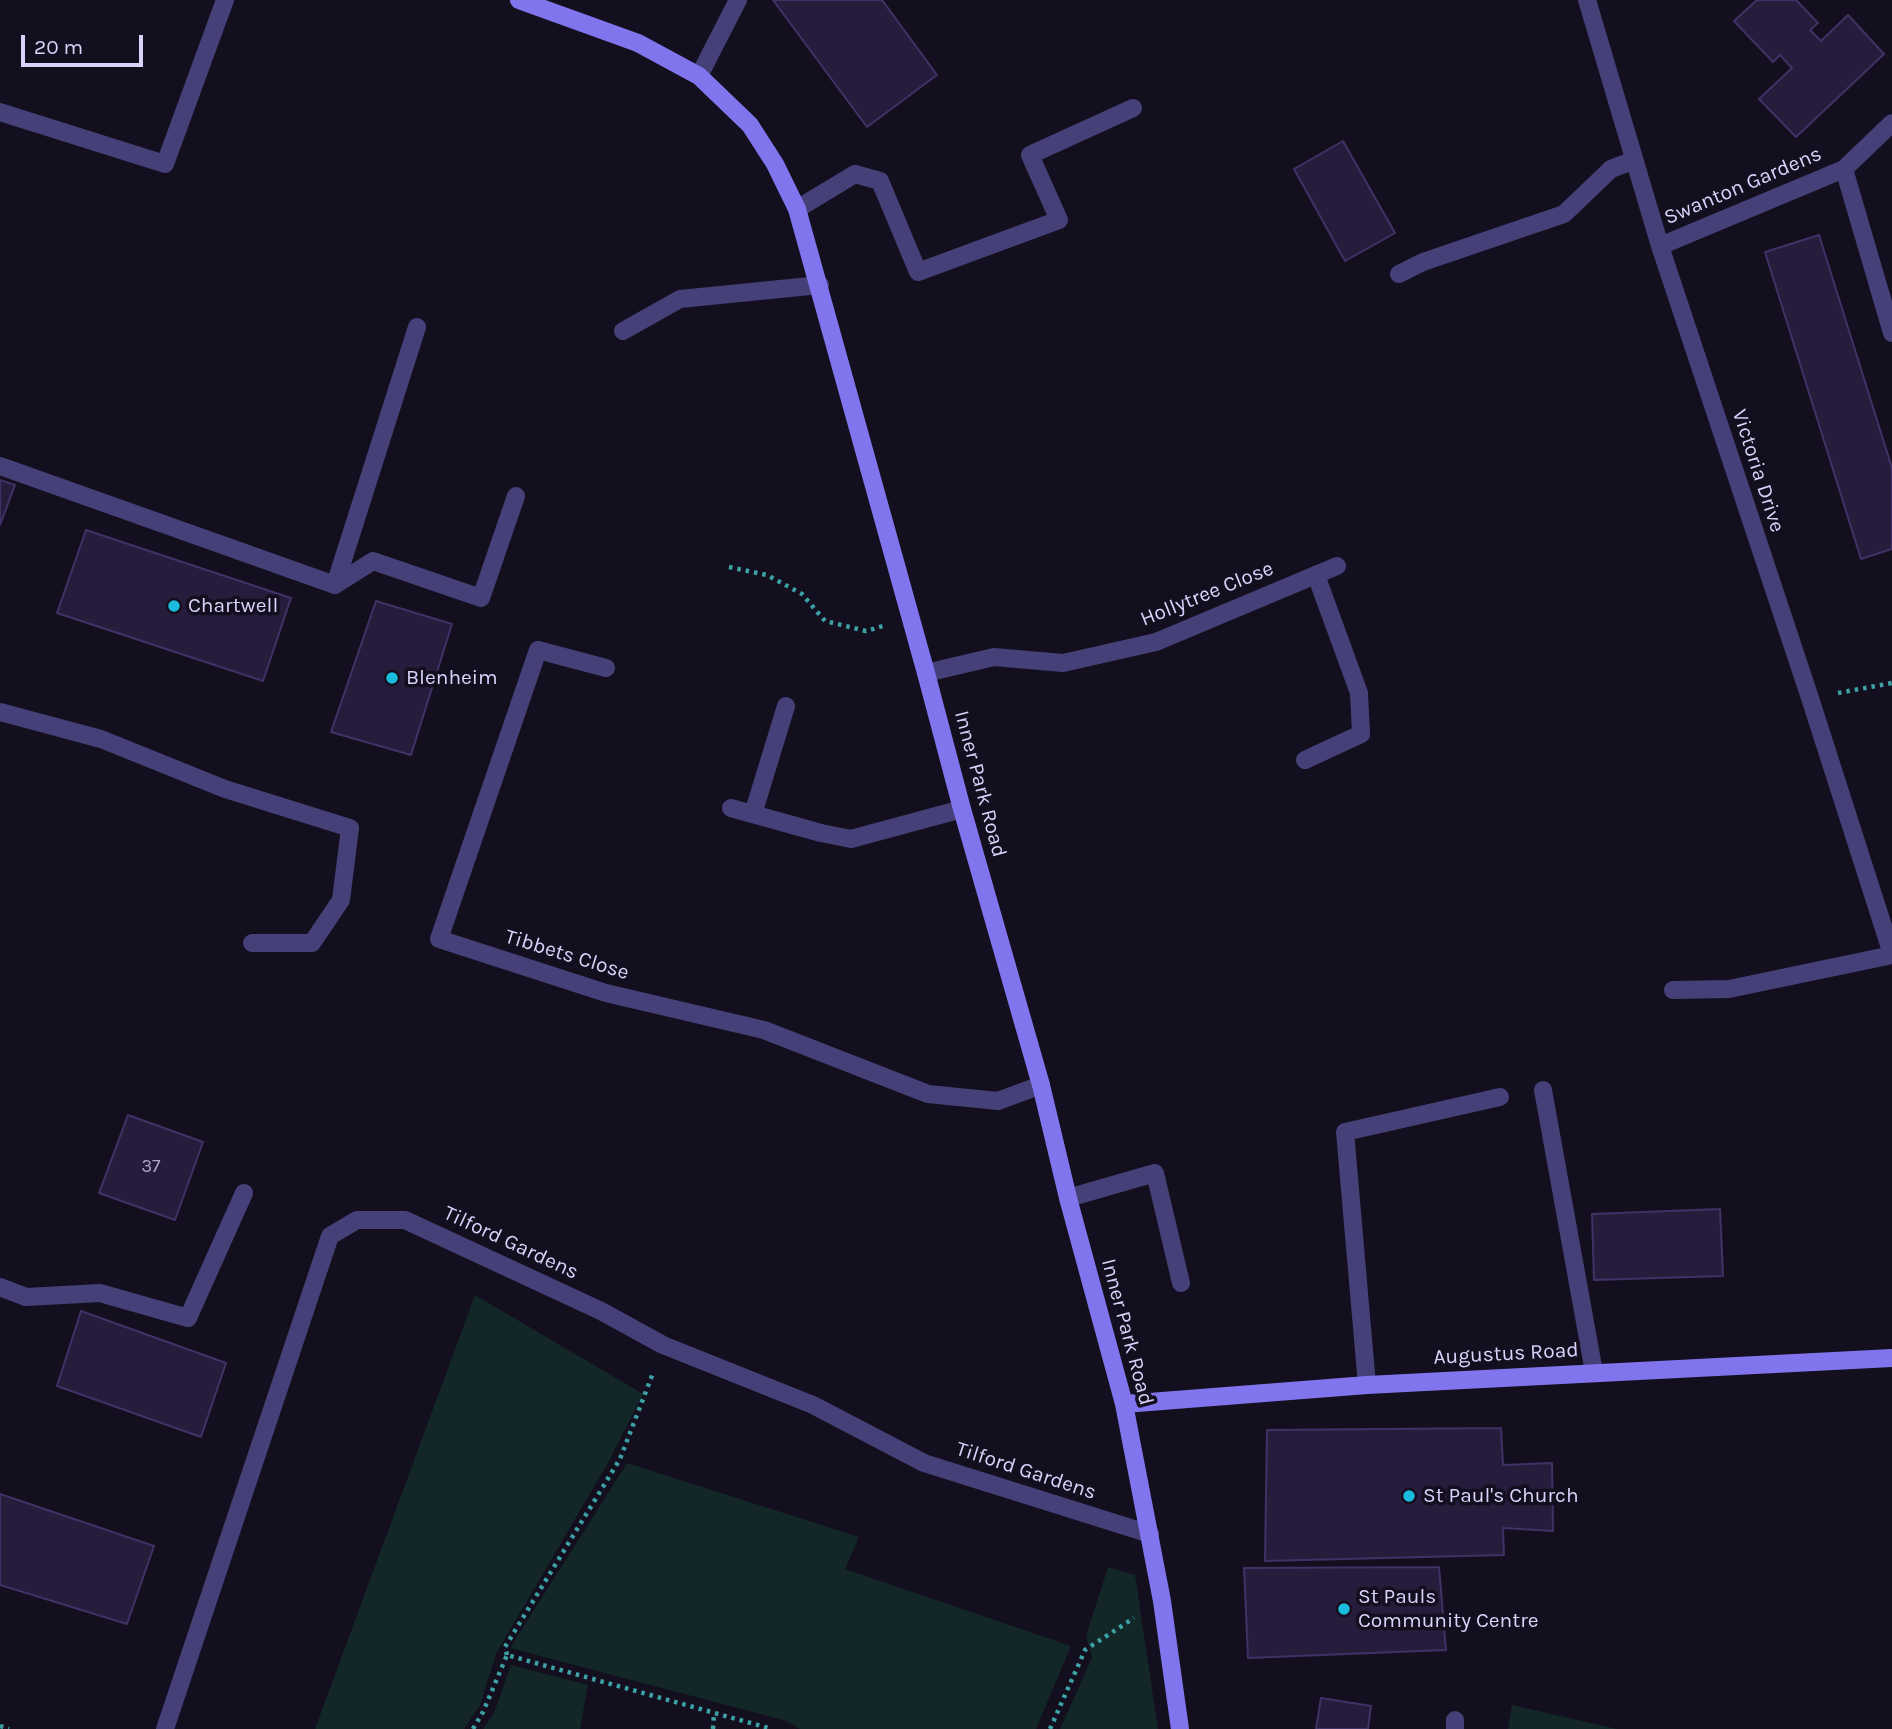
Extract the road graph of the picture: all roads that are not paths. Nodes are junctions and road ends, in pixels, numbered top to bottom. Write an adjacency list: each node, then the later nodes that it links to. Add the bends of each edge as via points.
1 (225, 0): 7 (street, via 165,164)
2 (519, 0): 5 (street, Inner Park Road, via 638,43)
3 (738, 0): 5 (street)
4 (1587, 0): 9 (street, Victoria Drive)
5 (699, 76): 11 (street, Inner Park Road, via 750,125)
6 (1133, 108): 11 (street, via 1030,155 1059,220 918,272 880,181 855,174)
7 (0, 112)
8 (1892, 123): 10 (street, Swanton Gardens)
9 (1634, 160): 12 (street, Victoria Drive); 13 (street, via 1611,169 1564,214)
10 (1844, 169): 12 (street, Swanton Gardens); 17 (street, Swanton Gardens)
11 (797, 209): 14 (street, Inner Park Road)
12 (1660, 246): 32 (street, Victoria Drive)
13 (1399, 274)
14 (820, 285): 16 (street, via 680,299); 24 (street, Inner Park Road)
15 (417, 327): 22 (street)
16 (623, 331)
17 (1892, 333)
18 (0, 466): 22 (street)
19 (516, 495): 22 (street, via 481,598 373,561)
20 (1337, 566): 21 (street, Hollytree Close)
21 (1316, 575): 24 (street, Hollytree Close, via 1156,642 1063,663 994,657); 27 (street, via 1359,693 1361,734)
22 (335, 584)
23 (606, 668): 34 (street, Tibbets Close, via 538,650 439,939 606,993 764,1030 928,1094 998,1101)
24 (926, 673): 29 (street, Inner Park Road)
25 (786, 706): 30 (street)
26 (0, 712): 31 (street, via 101,738 225,789 350,828 341,900 312,943)
27 (1305, 760)
28 (731, 808): 30 (street)
29 (962, 809): 30 (street, via 851,839); 34 (street, Inner Park Road)
30 (753, 814)
31 (252, 943)
32 (1892, 955): 33 (street, via 1729,989)
33 (1673, 990)
34 (1041, 1085): 38 (street, Inner Park Road)
35 (1543, 1090): 42 (street)
36 (1500, 1097): 43 (street, via 1345,1132)
37 (244, 1194): 40 (street, via 188,1318 100,1293 26,1297)
38 (1068, 1198): 39 (street, via 1156,1173); 44 (street, Inner Park Road)
39 (1181, 1283)
40 (0, 1287)
41 (1892, 1358): 42 (street, Augustus Road)
42 (1594, 1372): 43 (street, Augustus Road)
43 (1367, 1385): 44 (street, Augustus Road)
44 (1124, 1404): 45 (street, Inner Park Road)
45 (1150, 1534): 46 (street, Tilford Gardens, via 925,1462 813,1405 663,1345 601,1311 405,1220 357,1220 330,1236); 47 (street, Inner Park Road)
46 (165, 1729)
47 (1180, 1729)

